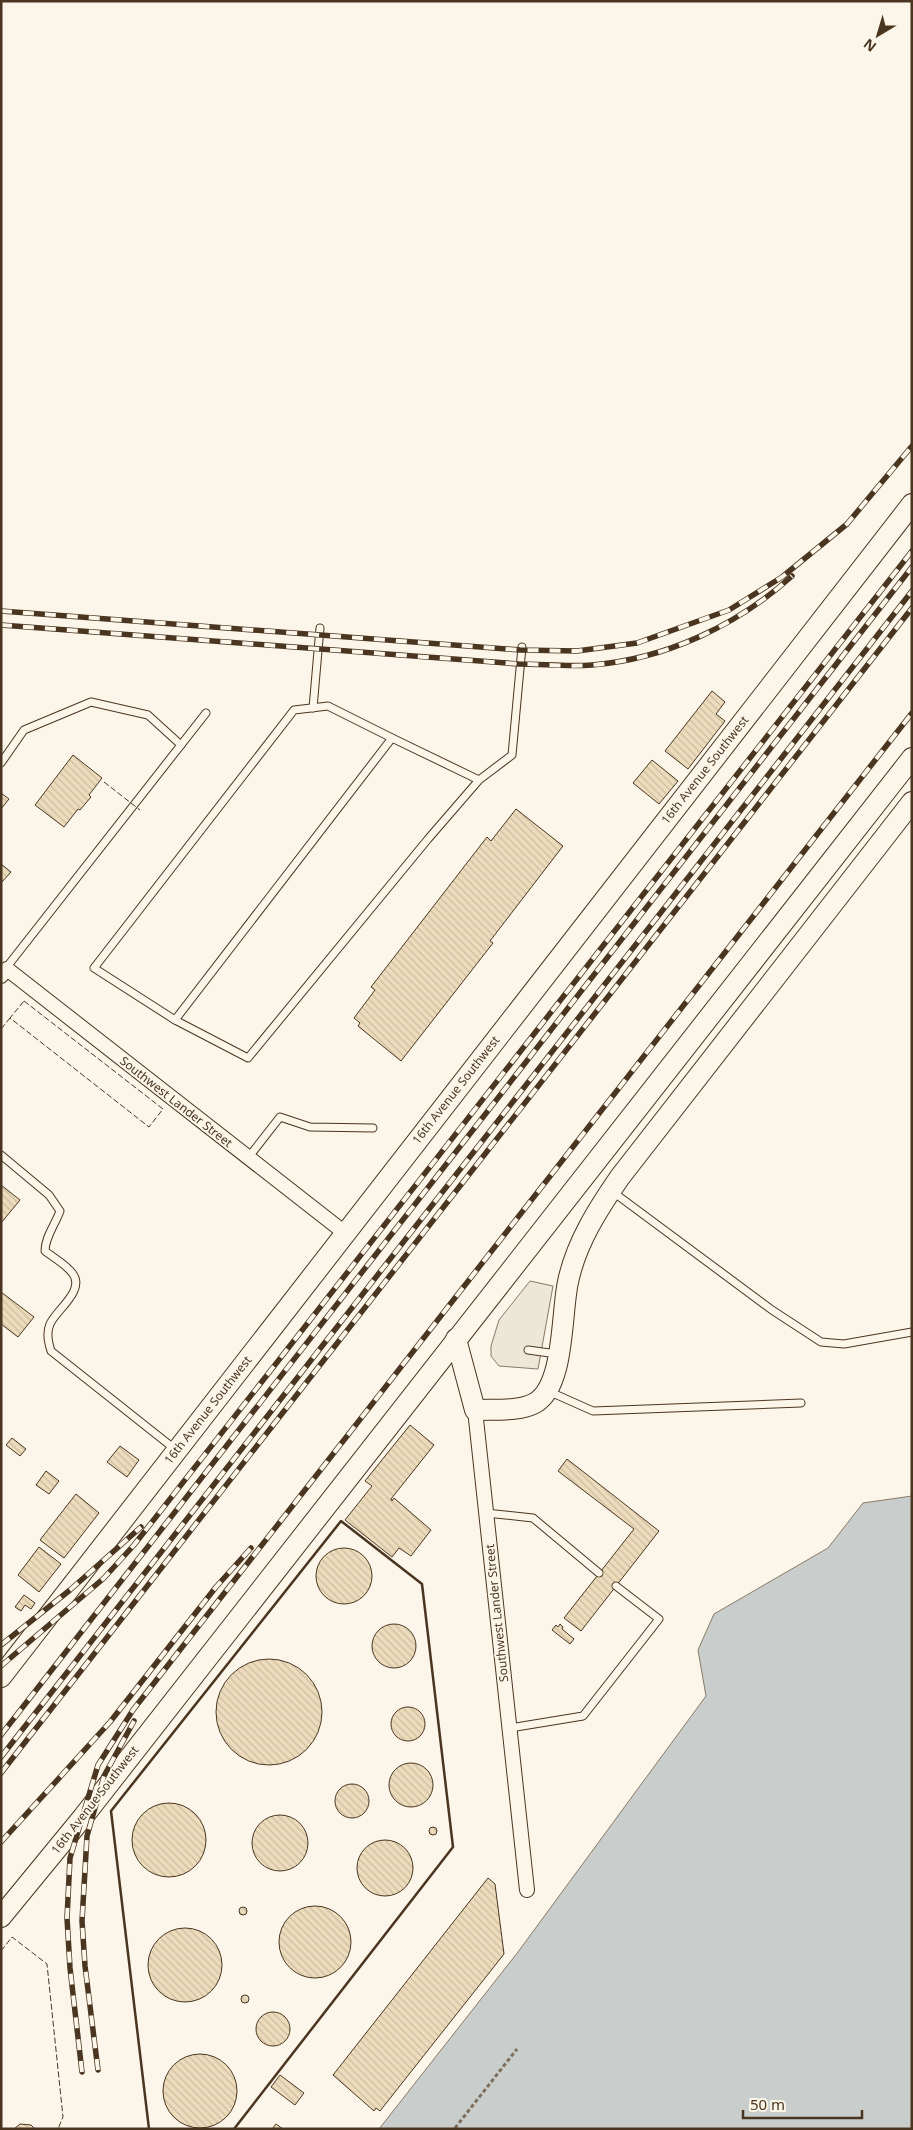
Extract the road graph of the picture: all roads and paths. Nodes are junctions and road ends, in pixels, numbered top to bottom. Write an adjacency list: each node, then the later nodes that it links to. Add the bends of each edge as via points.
1 (912, 504): 18 (street, 16th Avenue Southwest)
2 (320, 628): 4 (lane)
3 (522, 647): 10 (lane, via 512,755)
4 (313, 708): 6 (lane, via 328,706); 13 (lane, via 294,710 94,968)
5 (206, 713): 7 (lane)
6 (392, 738): 10 (lane); 13 (lane)
7 (181, 745): 9 (lane, via 148,715 91,702 24,730); 12 (lane)
8 (912, 758): 20 (street, 16th Avenue Southwest)
9 (1, 763)
10 (479, 780): 13 (lane, via 248,1058)
11 (912, 802): 17 (street)
12 (3, 970): 16 (street, Southwest Lander Street)
13 (175, 1020)
14 (373, 1128): 16 (lane, via 310,1127 280,1117)
15 (1, 1155): 26 (lane, via 49,1195 60,1211 45,1241 45,1251 73,1274 76,1285 50,1324 47,1341 51,1351)
16 (248, 1158): 18 (street, Southwest Lander Street)
17 (611, 1190): 19 (lane, via 772,1310 821,1342 844,1344); 22 (street, via 580,1244 568,1281)
18 (345, 1233): 26 (street, 16th Avenue Southwest)
19 (912, 1332)
20 (456, 1339): 25 (street, Southwest Lander Street); 33 (street, 16th Avenue Southwest, via 83,1817)
21 (528, 1350): 22 (lane)
22 (558, 1354): 23 (street, via 556,1370)
23 (547, 1391): 24 (lane, via 593,1411); 25 (street, via 536,1403 522,1408)
24 (801, 1404)
25 (475, 1410): 27 (street, Southwest Lander Street)
26 (176, 1451): 30 (street, 16th Avenue Southwest)
27 (486, 1513): 28 (lane, via 533,1518); 31 (street, Southwest Lander Street)
28 (599, 1572)
29 (616, 1586): 31 (lane, via 659,1619 583,1716)
30 (1, 1677)
31 (510, 1728): 32 (street, Southwest Lander Street)
32 (527, 1890)
33 (1, 1917)
34 (518, 2049): 35 (path)
35 (455, 2128)

